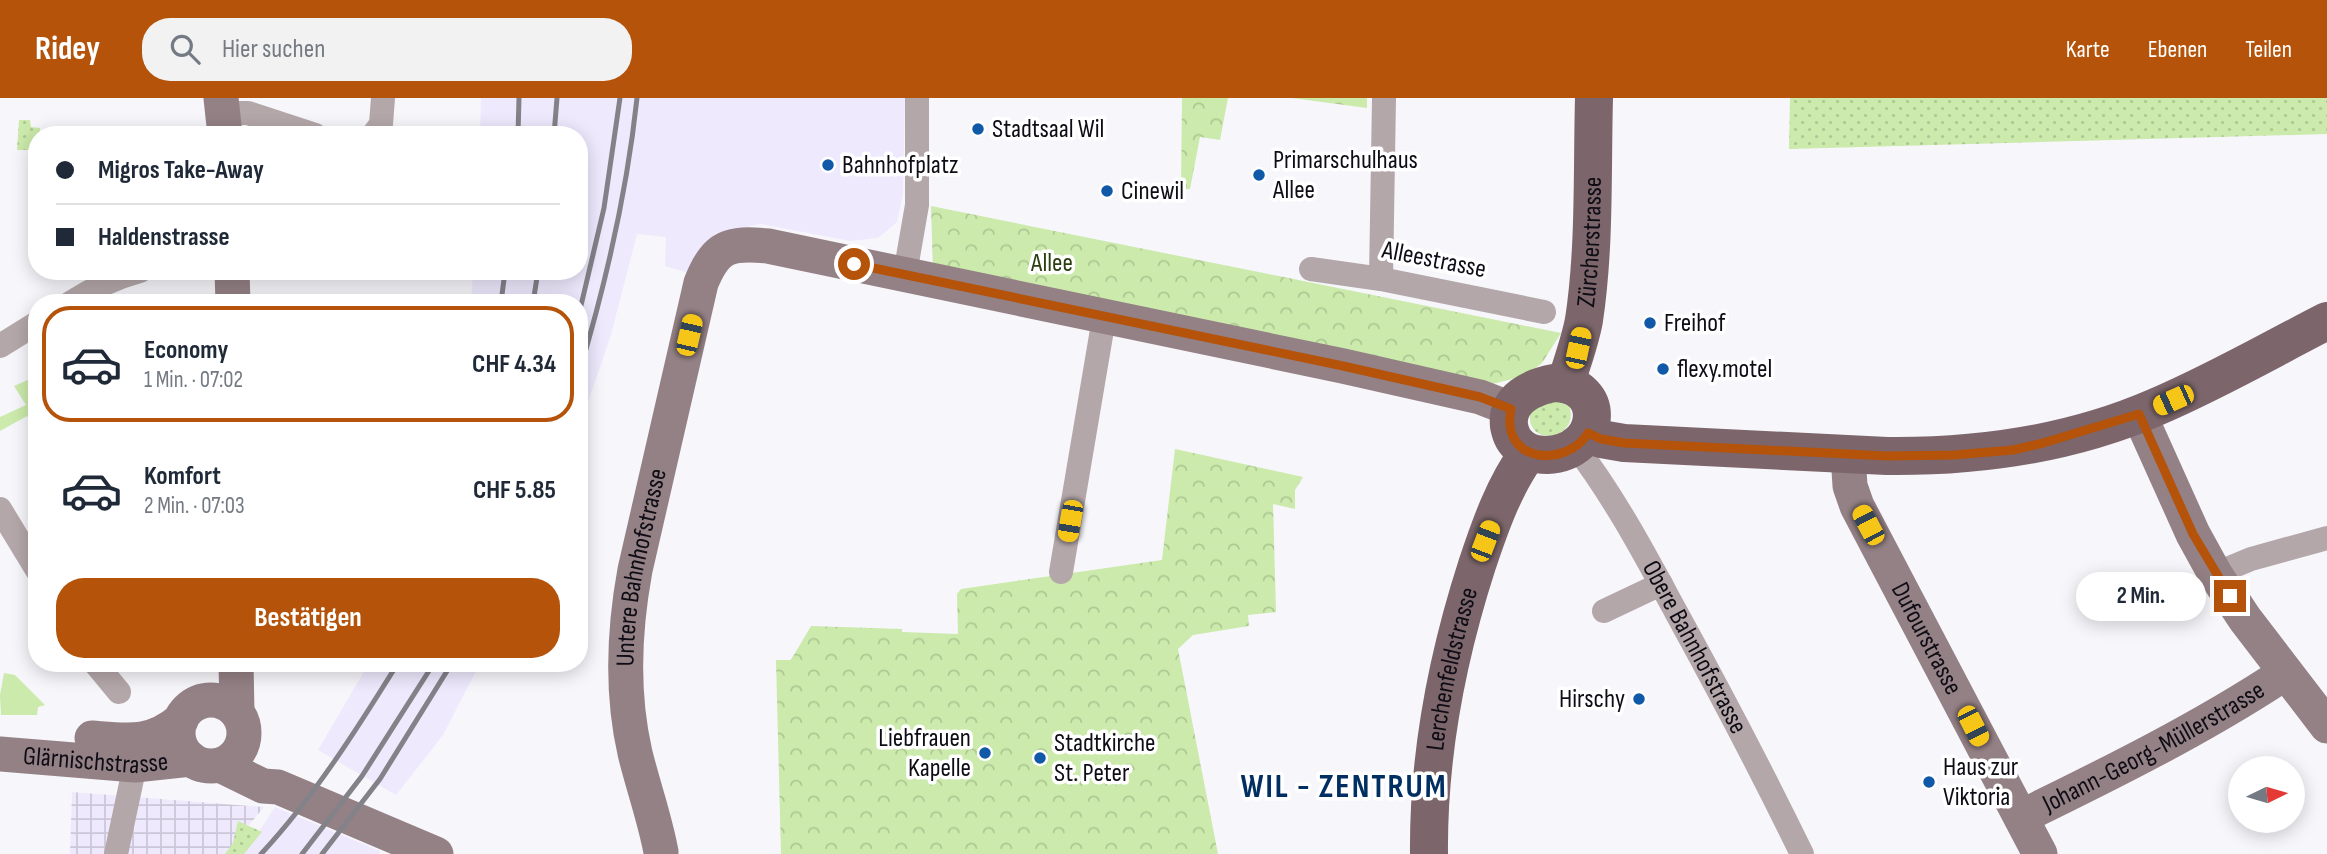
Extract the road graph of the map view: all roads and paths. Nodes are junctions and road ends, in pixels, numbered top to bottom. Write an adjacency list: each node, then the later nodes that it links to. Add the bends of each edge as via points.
1 (383, 98): 7 (street)
2 (918, 98): 9 (street, via 917,205)
3 (1384, 98): 10 (street)
4 (1594, 98): 18 (main road, Zürcherstrasse, via 1590,266 1584,321)
5 (223, 115): 6 (street, via 248,113)
6 (288, 126)
7 (379, 126)
8 (1311, 269): 10 (street, Alleestrasse)
9 (905, 274): 14 (street); 45 (street, Untere Bahnhofstrasse, via 751,245 730,247 710,261 701,283 628,609 627,699 635,751)
10 (1381, 279): 13 (street, Alleestrasse)
11 (111, 280): 12 (street)
12 (83, 294)
13 (1544, 312)
14 (1104, 318): 19 (street, via 1343,366 1480,397); 27 (street)
15 (2327, 321): 20 (main road)
16 (28, 329): 17 (street)
17 (0, 346)
18 (1566, 383): 19 (main road, via 1530,390); 21 (main road, via 1581,390 1588,400 1591,412)
19 (1511, 409): 22 (main road, via 1514,443)
20 (2139, 414): 23 (main road, via 2013,450 1927,457); 28 (street)
21 (1582, 440): 22 (main road, via 1552,454); 23 (main road); 29 (street, Obere Bahnhofstrasse)
22 (1528, 453): 48 (main road, Lerchenfeldstrasse, via 1493,520 1450,656 1433,769)
23 (1848, 454): 44 (street, Dufourstrasse, via 1857,506)
24 (0, 509): 26 (street)
25 (2327, 538): 28 (street)
26 (28, 555)
27 (1060, 572)
28 (2215, 574): 34 (street)
29 (1661, 584): 30 (street); 49 (street, Obere Bahnhofstrasse)
30 (1604, 611)
31 (102, 672): 35 (street)
32 (212, 672): 36 (street)
33 (237, 672): 37 (street)
34 (2286, 673): 38 (street); 44 (street, Johann-Georg-Müllerstrasse, via 2169,742)
35 (118, 692)
36 (191, 711): 37 (street, via 221,702); 39 (street, Glärnischstrasse, via 168,730 132,742); 41 (street, via 178,730 179,741 183,751)
37 (240, 723): 41 (street, via 243,745 237,754); 43 (street)
38 (2327, 726)
39 (0, 733)
40 (0, 754): 42 (street, Glärnischstrasse)
41 (205, 762): 42 (street, Glärnischstrasse); 43 (street, via 263,786)
42 (135, 765): 46 (street)
43 (278, 787): 47 (street)
44 (2021, 817): 50 (street, Dufourstrasse)
45 (662, 853)
46 (116, 854)
47 (436, 854)
48 (1429, 854)
49 (1802, 854)
50 (2040, 854)

